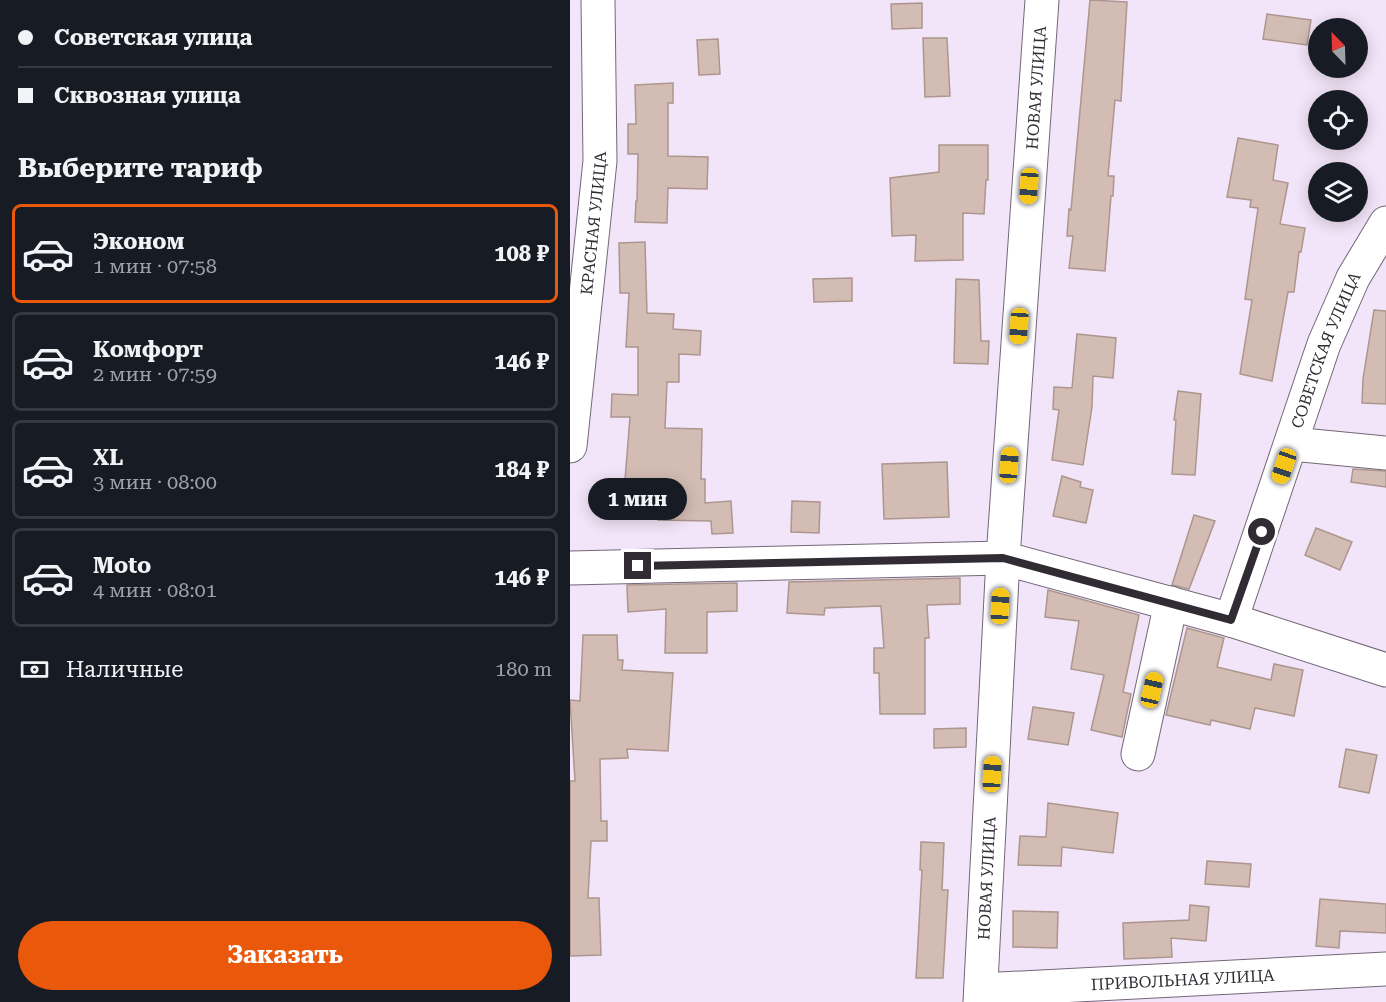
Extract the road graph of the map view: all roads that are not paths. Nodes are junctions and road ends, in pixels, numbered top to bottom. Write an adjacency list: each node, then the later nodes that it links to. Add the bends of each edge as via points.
1 (598, 0): 5 (street, КРАСНАЯ УЛИЦА, via 600,161)
2 (1042, 0): 7 (street, НОВАЯ УЛИЦА)
3 (1386, 223): 4 (street, СОВЕТСКАЯ УЛИЦА, via 1353,278 1324,345)
4 (1292, 444): 6 (street); 10 (street, СОВЕТСКАЯ УЛИЦА)
5 (570, 446)
6 (1386, 453)
7 (1003, 558): 8 (street); 9 (street); 14 (street, НОВАЯ УЛИЦА)
8 (570, 568)
9 (1171, 603): 10 (street); 12 (street)
10 (1231, 620): 11 (street)
11 (1386, 670)
12 (1138, 754)
13 (1386, 969): 14 (street, ПРИВОЛЬНАЯ УЛИЦА)
14 (980, 996)

